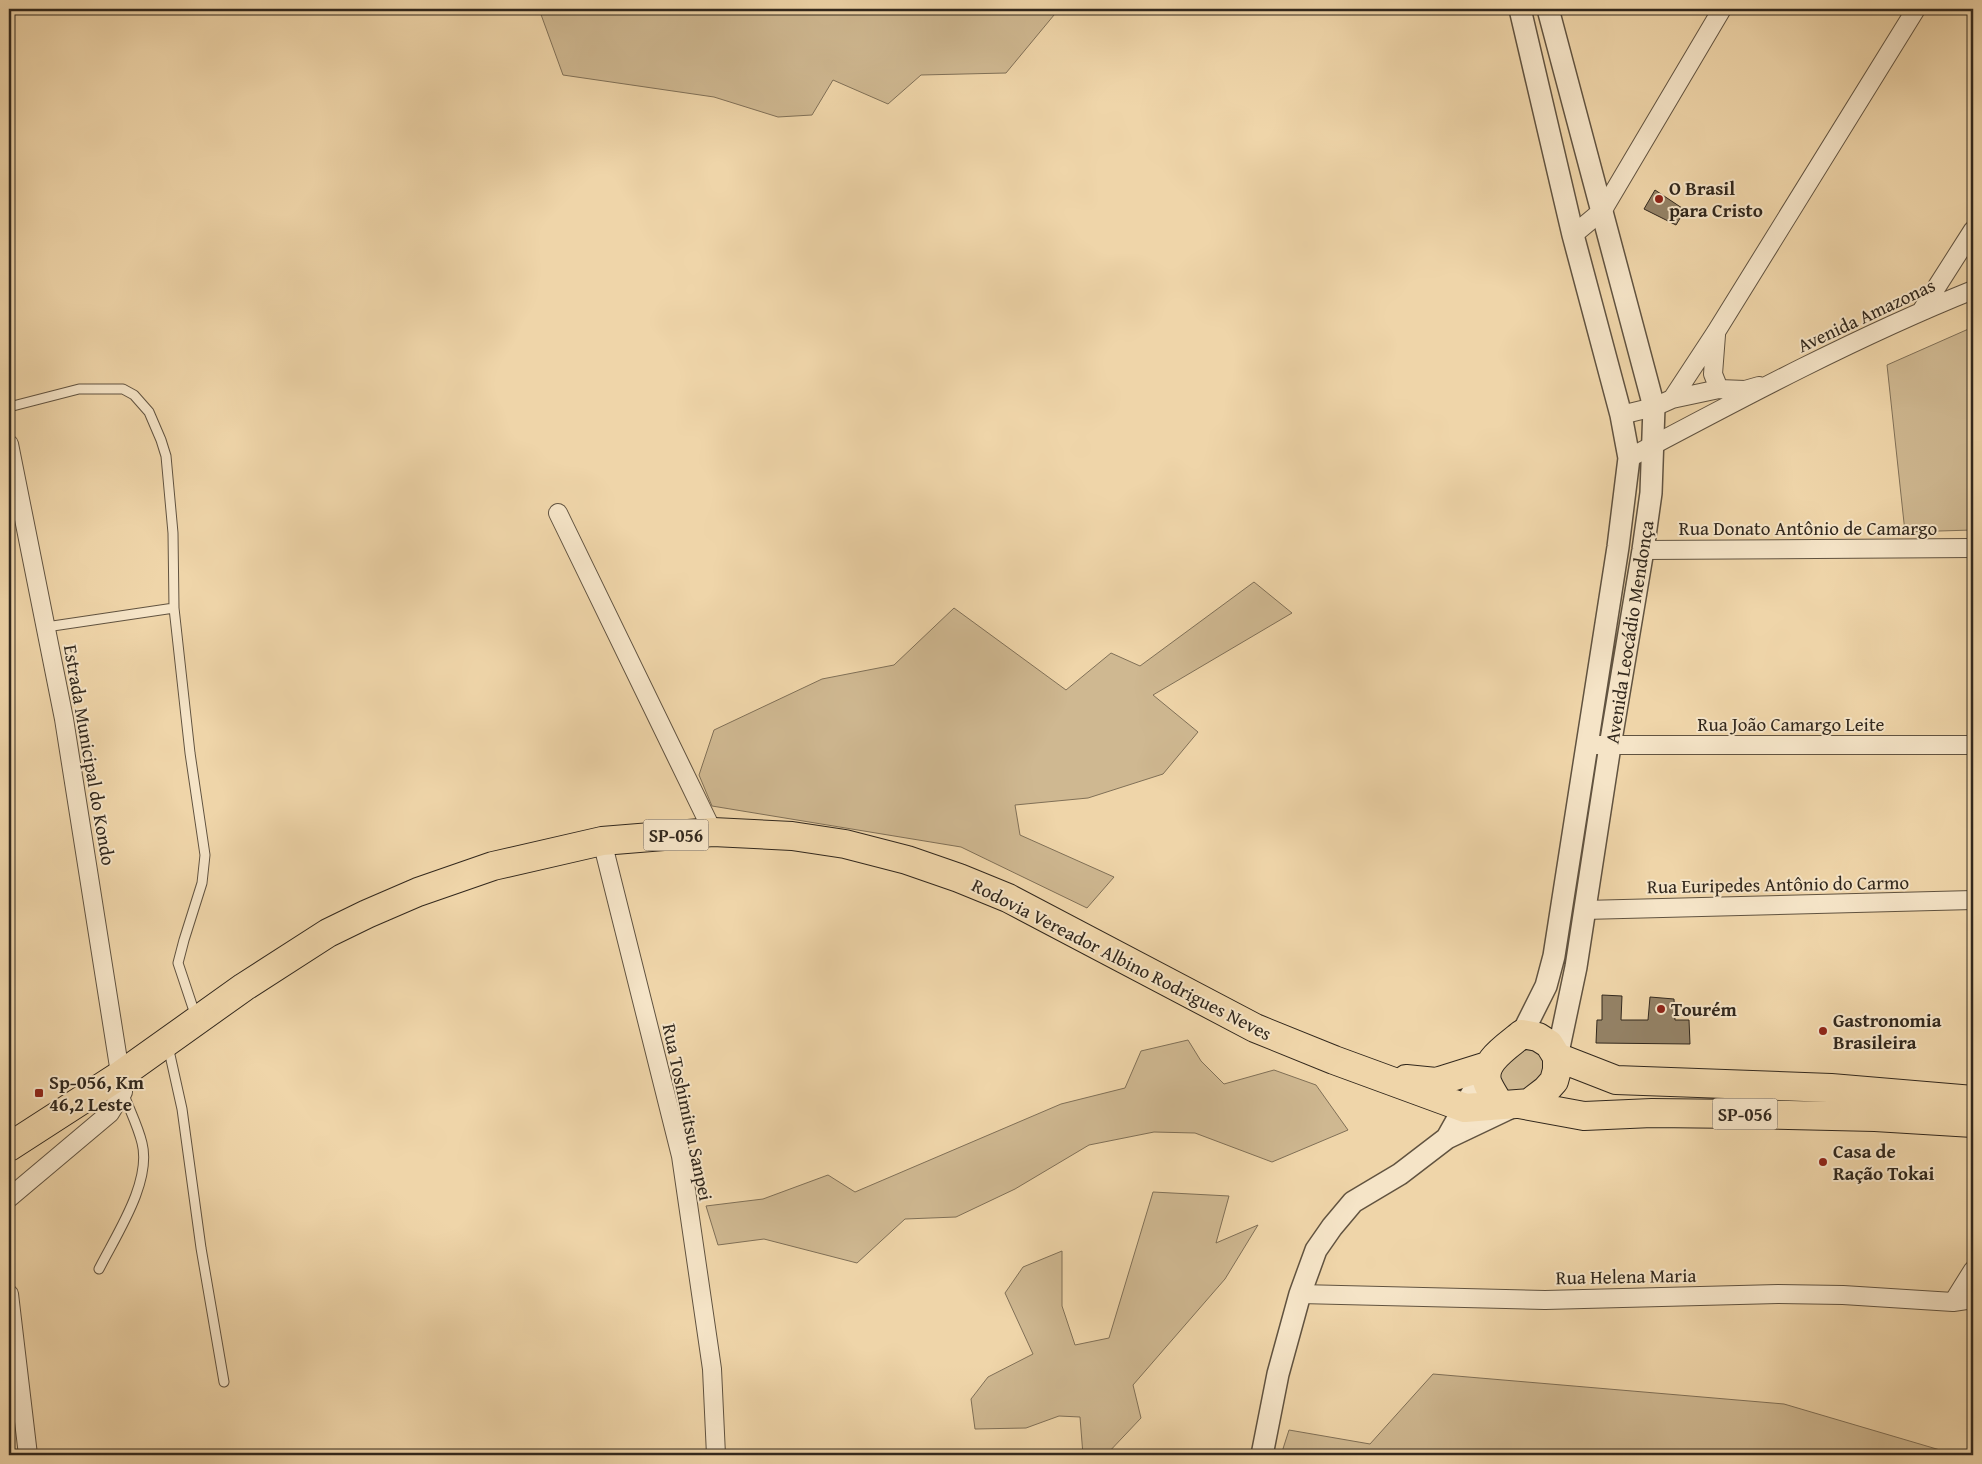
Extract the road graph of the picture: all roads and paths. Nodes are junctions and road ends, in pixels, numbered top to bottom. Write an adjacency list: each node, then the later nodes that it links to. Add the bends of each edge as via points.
1 (1520, 9): 7 (street, Avenida Leocádio Mendonça)
2 (1548, 9): 5 (street, Avenida Leocádio Mendonça)
3 (1722, 9): 5 (street)
4 (1916, 9): 12 (street)
5 (1603, 210): 7 (street); 15 (street, Avenida Leocádio Mendonça)
6 (1973, 230): 11 (street)
7 (1573, 235): 17 (street, Avenida Leocádio Mendonça)
8 (1973, 248): 9 (street)
9 (1973, 257)
10 (1973, 290): 11 (street, Avenida Amazonas)
11 (1922, 310): 13 (street, Avenida Amazonas)
12 (1716, 332): 14 (street, via 1713,374); 15 (street)
13 (1778, 381): 14 (street, Avenida Amazonas, via 1745,390); 19 (street, Avenida Amazonas)
14 (1719, 389): 15 (street, Avenida Amazonas)
15 (1663, 403): 17 (street, Avenida Amazonas); 19 (street, Avenida Leocádio Mendonça)
16 (9, 408): 24 (lane, via 79,389 117,388 130,392 142,403 149,412 166,456 173,533)
17 (1620, 415): 20 (street, Avenida Leocádio Mendonça)
18 (9, 444): 25 (street, Estrada Municipal do Kondo)
19 (1652, 446): 20 (street, Avenida Amazonas); 23 (street, Avenida Leocádio Mendonça, via 1651,493)
20 (1628, 458): 26 (street, Avenida Leocádio Mendonça, via 1618,547)
21 (558, 513): 29 (street)
22 (1973, 548): 23 (street, Rua Donato Antônio de Camargo)
23 (1644, 550): 28 (street, Avenida Leocádio Mendonça)
24 (174, 608): 25 (lane); 33 (lane, via 205,855 202,883 178,963)
25 (46, 627): 39 (street, Estrada Municipal do Kondo)
26 (1586, 745): 28 (street, Rua João Camargo Leite); 34 (street, Avenida Leocádio Mendonça, via 1554,956 1546,986)
27 (1973, 745): 28 (street, Rua João Camargo Leite)
28 (1610, 746): 32 (street, Avenida Leocádio Mendonça)
29 (714, 832): 30 (main road, Rodovia Vereador Albino Rodrigues Neves / SP-056); 38 (main road, Rodovia Vereador Albino Rodrigues Neves / SP-056, via 792,836 845,844 959,878 1008,898 1255,1028)
30 (602, 841): 33 (main road, Rodovia Vereador Albino Rodrigues Neves / SP-056, via 493,866 376,910 328,933); 55 (street, Rua Toshimitsu Sanpei, via 681,1156 712,1369)
31 (1973, 900): 32 (street, Rua Euripedes Antônio do Carmo)
32 (1584, 910): 36 (street, Avenida Leocádio Mendonça, via 1570,1001)
33 (197, 1019): 35 (main road, Rodovia Vereador Albino Rodrigues Neves / SP-056)
34 (1522, 1034): 36 (main road, via 1538,1037 1549,1044); 37 (main road)
35 (167, 1043): 39 (main road, Rodovia Vereador Albino Rodrigues Neves / SP-056); 53 (lane, via 182,1109)
36 (1557, 1057): 40 (main road, via 1616,1080 1831,1088); 41 (main road, via 1554,1081 1546,1090 1529,1103)
37 (1488, 1065): 38 (main road, via 1436,1082); 41 (main road, via 1488,1084); 42 (street)
38 (1375, 1075): 42 (main road, Rodovia Vereador Albino Rodrigues Neves / SP-056)
39 (123, 1083): 45 (main road, Rodovia Vereador Albino Rodrigues Neves / SP-056); 46 (street, via 110,1113); 47 (lane, via 142,1144 142,1166 128,1213)
40 (1973, 1100)
41 (1510, 1104): 42 (main road, Rodovia Vereador Albino Rodrigues Neves / SP-056); 43 (main road, Rodovia Vereador Albino Rodrigues Neves / SP-056, via 1584,1116 1712,1114 1874,1117); 44 (street)
42 (1465, 1108): 44 (street)
43 (1973, 1123)
44 (1447, 1138): 50 (street, via 1400,1174 1354,1202 1316,1250)
45 (9, 1147)
46 (9, 1198)
47 (99, 1269)
48 (1973, 1270): 52 (street)
49 (9, 1294): 54 (street)
50 (1300, 1294): 52 (street, Rua Helena Maria, via 1545,1300 1834,1294); 56 (street, via 1278,1374)
51 (1973, 1299): 52 (street, Rua Helena Maria)
52 (1953, 1302)
53 (224, 1382)
54 (28, 1455)
55 (716, 1455)
56 (1262, 1455)

